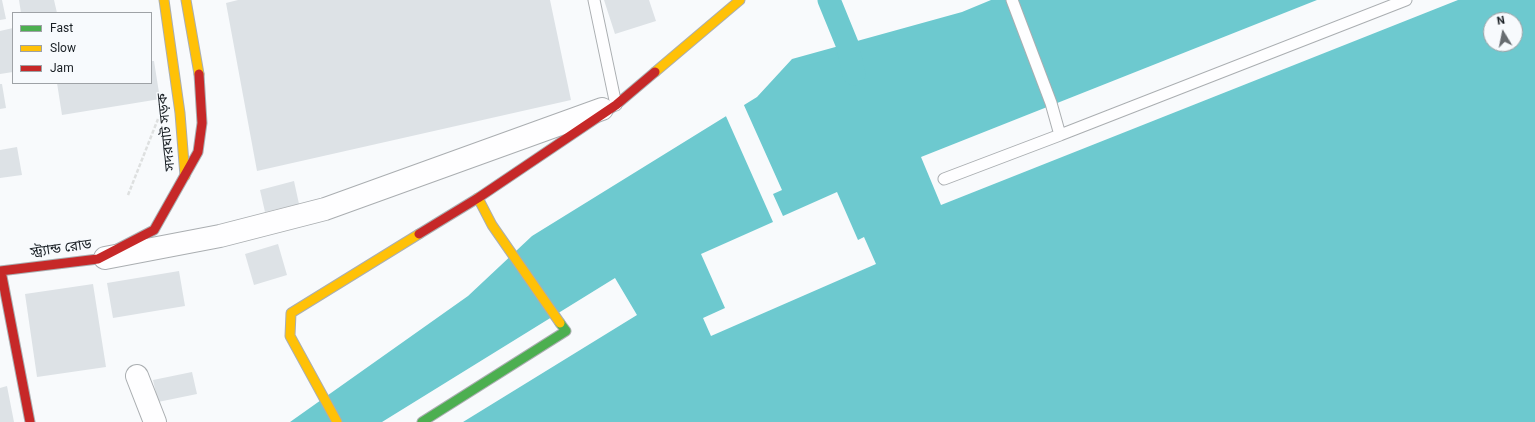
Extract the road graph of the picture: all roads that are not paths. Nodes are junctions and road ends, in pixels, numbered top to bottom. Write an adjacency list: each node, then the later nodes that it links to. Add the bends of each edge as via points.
1 (164, 0): 9 (street, সদরঘাট সড়ক, via 180,113)
2 (186, 0): 9 (street, সদরঘাট সড়ক, via 199,70 202,123 198,152)
3 (594, 0): 7 (lane)
4 (740, 0): 7 (street)
5 (1012, 0): 8 (lane, via 1051,103)
6 (1406, 0): 8 (lane)
7 (616, 105): 11 (street); 12 (street, via 325,209 220,236)
8 (1060, 135): 10 (lane)
9 (185, 176): 12 (street, স্ট্র্যান্ড রোড, via 154,230)
10 (944, 179)
11 (478, 198): 17 (street, via 291,313 290,336); 18 (street, via 492,225 566,331)
12 (98, 259): 13 (street, স্ট্র্যান্ড রোড)
13 (1, 271): 16 (street)
14 (136, 376): 15 (street)
15 (153, 417)
16 (30, 422)
17 (337, 422)
18 (422, 422)

